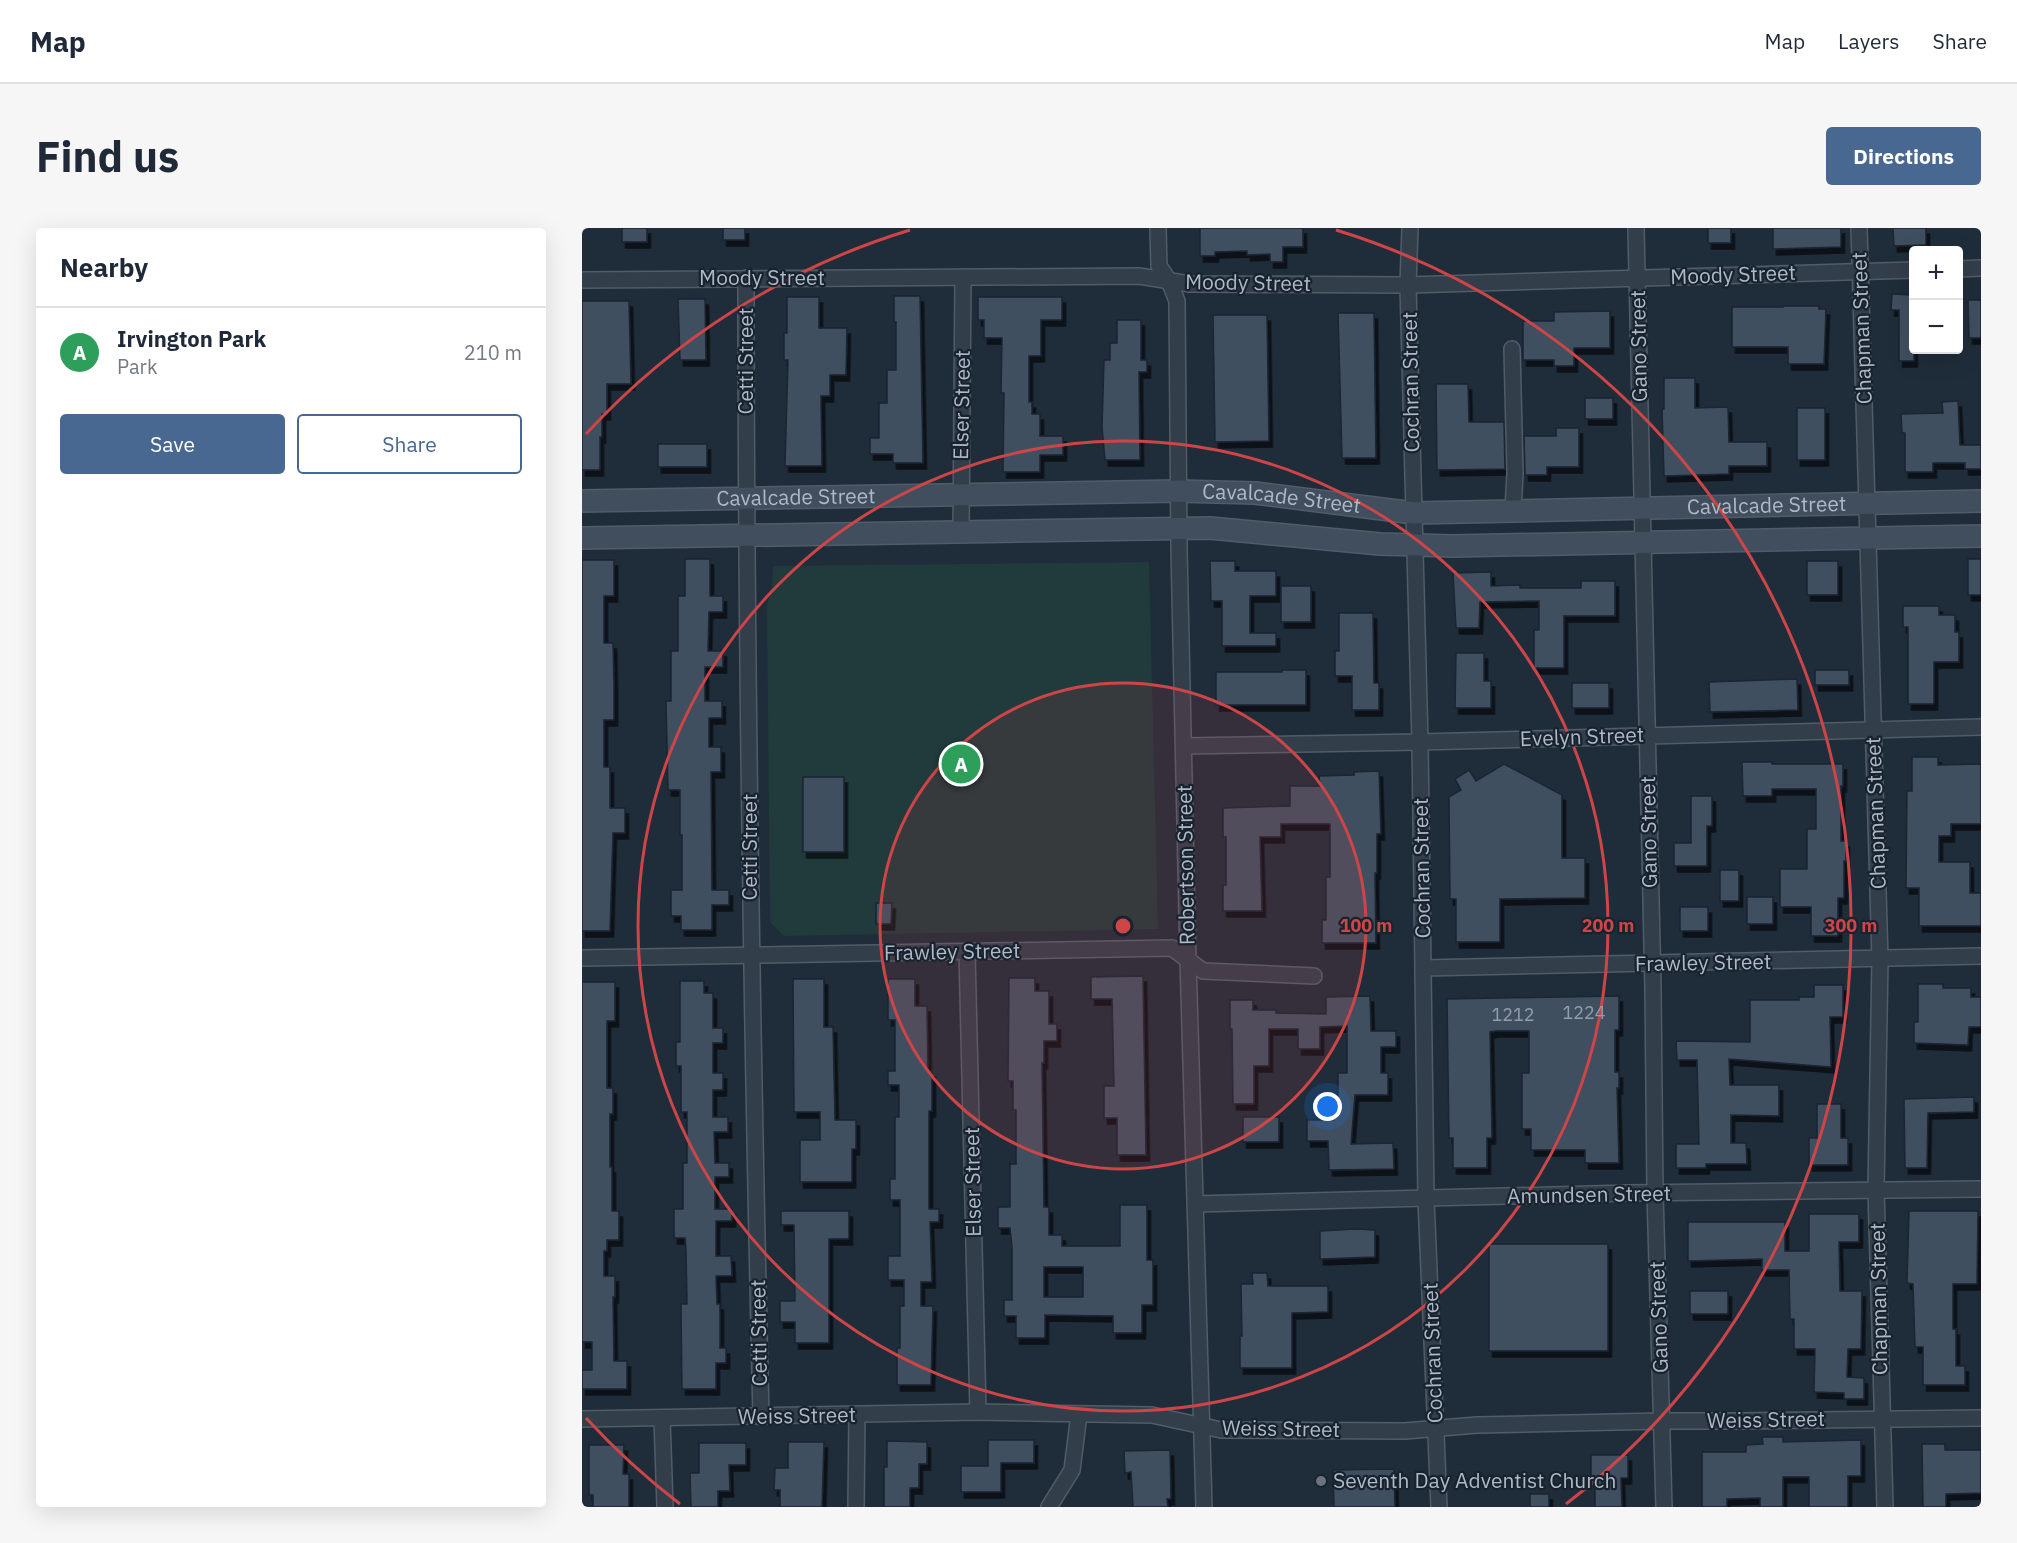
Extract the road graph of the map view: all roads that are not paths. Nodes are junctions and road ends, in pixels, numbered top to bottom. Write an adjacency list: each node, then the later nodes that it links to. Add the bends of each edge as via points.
1 (1158, 228): 13 (street, Robertson Street, via 1160,266)
2 (1410, 228): 14 (street, Cochran Street)
3 (1636, 228): 11 (street, Gano Street)
4 (1859, 228): 8 (street, Chapman Street)
5 (1981, 268): 6 (street)
6 (1963, 269)
7 (1909, 270): 8 (street, Moody Street)
8 (1861, 271): 11 (street, Moody Street); 21 (street, Chapman Street)
9 (963, 277): 10 (street, Moody Street); 13 (street, Moody Street, via 1139,276); 17 (street, Elser Street)
10 (746, 278): 12 (street, Moody Street); 18 (street, Cetti Street)
11 (1638, 278): 14 (street, Moody Street); 22 (street, Gano Street)
12 (582, 280)
13 (1169, 281): 14 (street, Moody Street); 16 (street, Robertson Street, via 1177,302)
14 (1408, 285): 24 (street, Cochran Street)
15 (1512, 349): 23 (street)
16 (1178, 491): 17 (main road, Cavalcade Street); 24 (main road, Cavalcade Street, via 1255,493); 25 (street, Robertson Street)
17 (961, 494): 18 (main road, Cavalcade Street); 26 (street, Elser Street)
18 (746, 497): 19 (main road, Cavalcade Street); 27 (street, Cetti Street)
19 (582, 501)
20 (1981, 501): 21 (main road, Cavalcade Street)
21 (1868, 503): 22 (main road, Cavalcade Street); 30 (street, Chapman Street)
22 (1643, 508): 23 (main road, Cavalcade Street); 31 (street, Gano Street)
23 (1513, 511): 24 (main road, Cavalcade Street)
24 (1414, 513): 32 (street, Cochran Street)
25 (1178, 528): 26 (main road, Cavalcade Street); 32 (main road, Cavalcade Street, via 1260,531); 37 (street, Robertson Street)
26 (961, 532): 27 (main road, Cavalcade Street)
27 (746, 535): 29 (main road, Cavalcade Street); 39 (street, Cetti Street)
28 (1981, 536): 30 (main road, Cavalcade Street)
29 (582, 537)
30 (1869, 538): 31 (main road, Cavalcade Street); 34 (street, Chapman Street)
31 (1643, 542): 32 (main road, Cavalcade Street); 35 (street, Gano Street)
32 (1415, 546): 36 (street, Cochran Street)
33 (1981, 727): 34 (street, Evelyn Street)
34 (1874, 729): 35 (street, Evelyn Street); 43 (street, Chapman Street)
35 (1647, 735): 36 (street, Evelyn Street); 44 (street, Gano Street)
36 (1420, 742): 37 (street, Evelyn Street); 45 (street, Cochran Street)
37 (1184, 746): 42 (street, Robertson Street)
38 (967, 952): 39 (street, Frawley Street); 42 (street, Frawley Street, via 1172,948); 52 (street, Elser Street)
39 (751, 955): 41 (street, Frawley Street); 55 (street, Cetti Street)
40 (1981, 956): 43 (street, Frawley Street)
41 (582, 958)
42 (1188, 960): 46 (street, Frawley Street, via 1203,971); 51 (street, Robertson Street)
43 (1880, 960): 44 (street, Frawley Street); 47 (street, Chapman Street)
44 (1653, 963): 45 (street, Frawley Street); 49 (street, Gano Street)
45 (1424, 968): 50 (street, Cochran Street)
46 (1314, 976)
47 (1876, 1189): 48 (street, Amundsen Street); 49 (street, Amundsen Street); 59 (street, Chapman Street)
48 (1981, 1189)
49 (1655, 1192): 50 (street, Amundsen Street); 60 (street, Gano Street)
50 (1426, 1199): 51 (street, Amundsen Street); 62 (street, Cochran Street)
51 (1196, 1204): 61 (street, Robertson Street)
52 (978, 1412): 53 (street, Weiss Street); 54 (street, Weiss Street)
53 (1079, 1414): 61 (street, Weiss Street, via 1152,1415); 65 (street, via 1072,1470)
54 (857, 1415): 55 (street, Weiss Street); 64 (street)
55 (760, 1417): 56 (street, Weiss Street)
56 (662, 1418): 58 (street, Weiss Street); 63 (street)
57 (1981, 1418): 59 (street, Weiss Street)
58 (582, 1419)
59 (1882, 1419): 60 (street, Weiss Street); 69 (street, Chapman Street)
60 (1662, 1421): 62 (street, Weiss Street); 68 (street, Gano Street)
61 (1200, 1426): 62 (street, Weiss Street, via 1221,1430); 66 (street, Robertson Street)
62 (1436, 1428): 67 (street, Cochran Street)
63 (665, 1507)
64 (856, 1507)
65 (1049, 1507)
66 (1204, 1507)
67 (1439, 1507)
68 (1664, 1507)
69 (1885, 1507)

